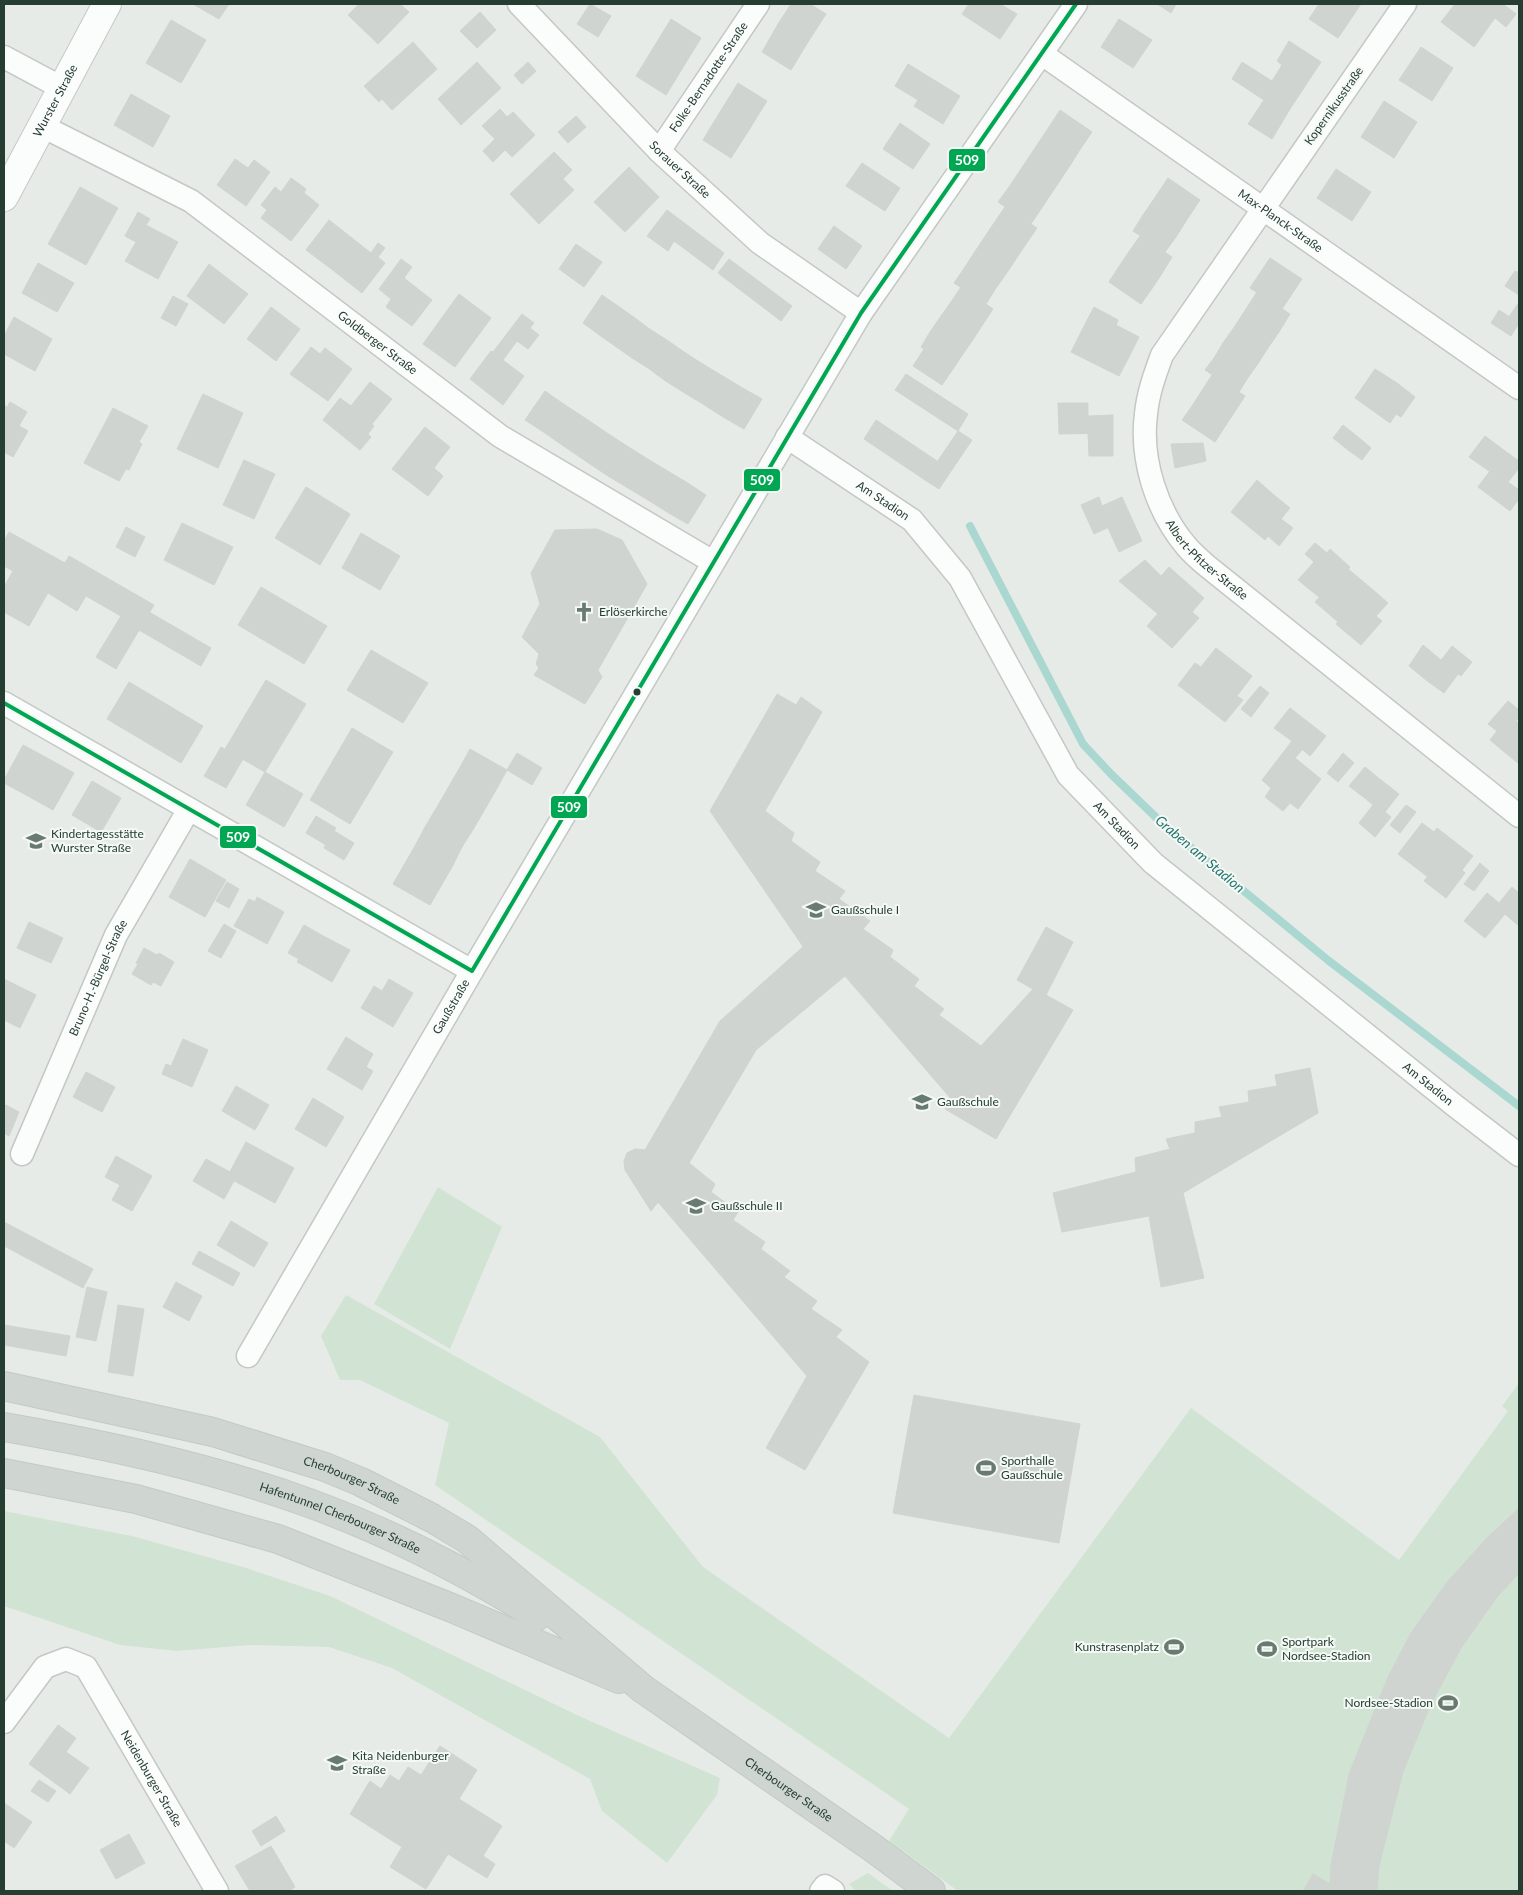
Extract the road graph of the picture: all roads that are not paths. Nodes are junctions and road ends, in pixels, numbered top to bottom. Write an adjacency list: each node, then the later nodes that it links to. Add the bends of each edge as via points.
1 (107, 4): 8 (street, Wurster Straße)
2 (519, 4): 10 (street, Sorauer Straße)
3 (758, 4): 10 (street, Folke-Bernadotte-Straße)
4 (1076, 4): 6 (street, Gaußstraße)
5 (1405, 4): 12 (street, Kopernikusstraße)
6 (1042, 54): 12 (street, Max-Planck-Straße); 13 (street, Gaußstraße)
7 (4, 57): 8 (street)
8 (62, 88): 9 (street, Wurster Straße)
9 (42, 126): 11 (street, Wurster Straße); 16 (street, Goldberger Straße, via 191,201 500,436)
10 (659, 151): 13 (street, Sorauer Straße, via 760,243)
11 (4, 197)
12 (1263, 209): 14 (street, Max-Planck-Straße); 19 (street, Albert-Pfitzer-Straße, via 1162,354 1145,415 1150,475 1160,503 1187,547 1207,566)
13 (861, 313): 15 (street, Gaußstraße)
14 (1519, 388)
15 (787, 437): 16 (street, Gaußstraße); 22 (street, Am Stadion, via 912,520 960,578 1068,775 1153,863)
16 (713, 562): 20 (street, Gaußstraße)
17 (4, 703): 18 (street)
18 (189, 809): 20 (street); 21 (street, Bruno-H.-Bürgel-Straße, via 116,935)
19 (1519, 816)
20 (472, 970): 23 (street, Gaußstraße)
21 (22, 1154)
22 (1519, 1155)
23 (248, 1356)
24 (4, 1386): 27 (main road, Cherbourger Straße, via 213,1432 325,1468 397,1499 466,1539)
25 (4, 1427): 27 (main road, Hafentunnel Cherbourger Straße, via 98,1444 201,1468 291,1496 360,1523 464,1573 575,1640)
26 (4, 1473): 27 (main road, Cherbourger Straße, via 136,1499 278,1538)
27 (643, 1689): 30 (main road, Cherbourger Straße)
28 (4, 1722): 29 (street, Neidenburger Straße, via 45,1667 66,1659 86,1667)
29 (217, 1891)
30 (932, 1891)

